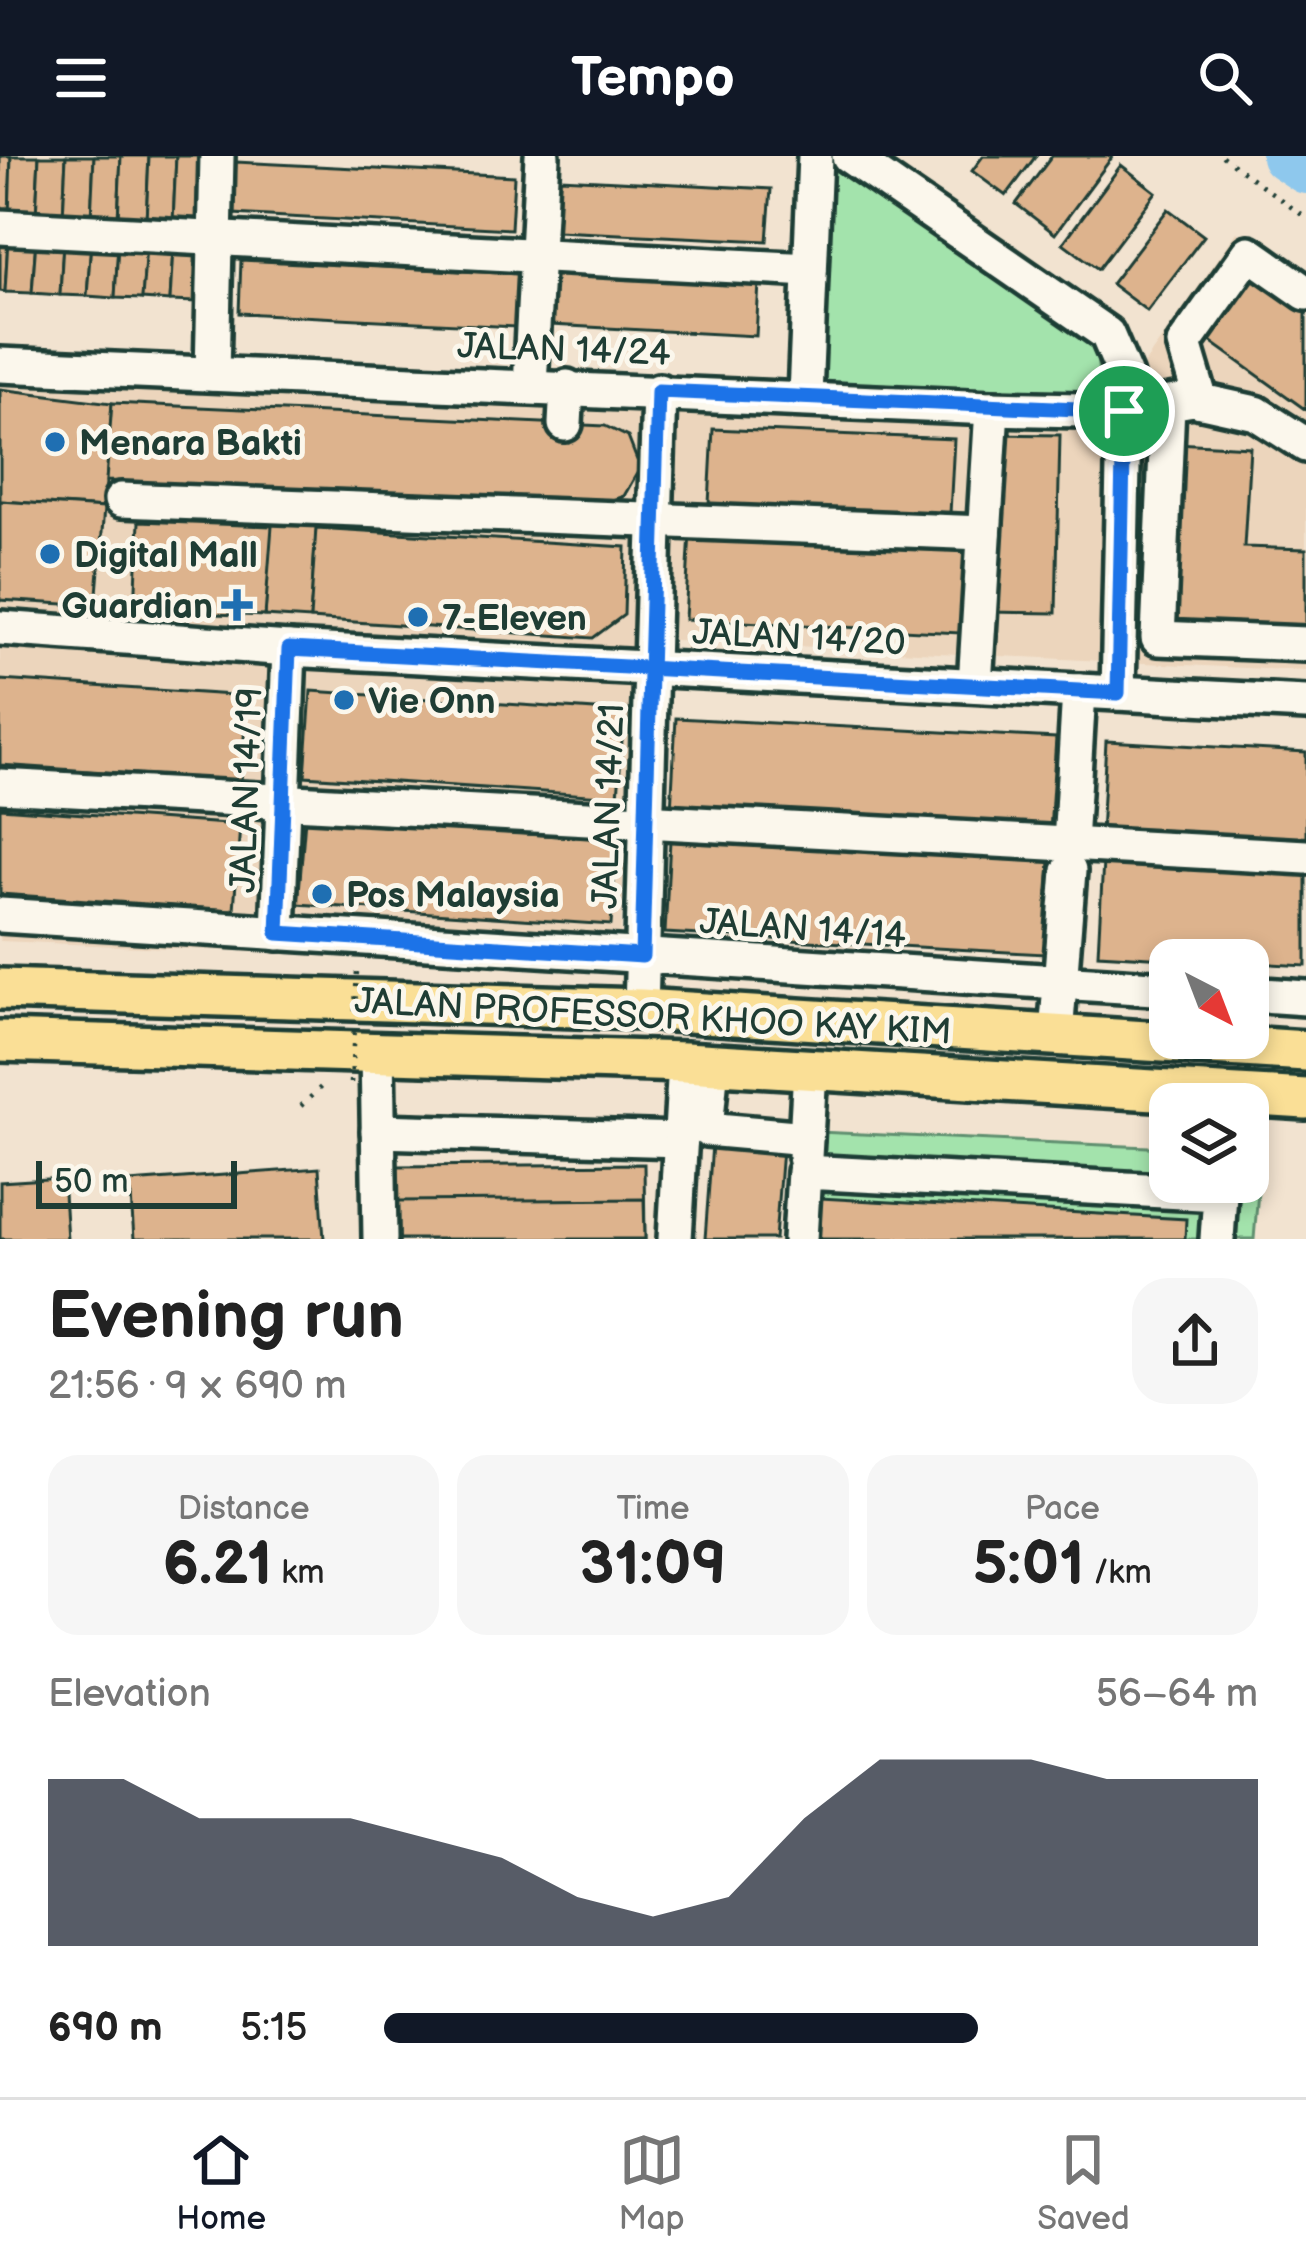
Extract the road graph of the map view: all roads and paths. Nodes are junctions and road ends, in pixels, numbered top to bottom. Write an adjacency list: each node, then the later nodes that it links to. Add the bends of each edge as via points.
1 (218, 156): 8 (street)
2 (542, 156): 9 (street)
3 (815, 156): 10 (street)
4 (849, 156): 20 (street, via 1107,334 1125,376)
5 (1222, 156): 6 (path)
6 (1306, 218)
7 (0, 227): 8 (street)
8 (218, 241): 9 (street); 13 (street)
9 (535, 254): 10 (street); 14 (street)
10 (810, 270): 17 (street)
11 (1306, 293): 18 (street, via 1249,253 1184,344)
12 (0, 365): 13 (street, JALAN 14/24)
13 (212, 374): 14 (street, JALAN 14/24)
14 (530, 386): 15 (street, JALAN 14/24)
15 (567, 387): 16 (street, JALAN 14/24); 21 (street)
16 (658, 391): 17 (street, JALAN 14/24); 24 (street, JALAN 14/21)
17 (805, 396): 19 (street, JALAN 14/24)
18 (1185, 402): 20 (street, JALAN 14/24); 22 (street, via 1256,412); 27 (street, via 1158,638)
19 (992, 408): 20 (street, JALAN 14/24); 25 (street)
20 (1124, 411): 32 (street)
21 (565, 424)
22 (1306, 445)
23 (121, 500): 24 (street)
24 (645, 504): 25 (street); 29 (street, JALAN 14/21)
25 (984, 533): 30 (street)
26 (0, 628): 28 (street, JALAN 14/20)
27 (1306, 644)
28 (289, 649): 29 (street, JALAN 14/20); 35 (street, JALAN 14/19)
29 (651, 668): 30 (street, JALAN 14/20); 36 (street, JALAN 14/21)
30 (975, 685): 31 (street, JALAN 14/20)
31 (1079, 691): 32 (street, JALAN 14/20); 38 (street)
32 (1118, 693): 33 (street, JALAN 14/20)
33 (1306, 703)
34 (0, 786): 35 (street)
35 (283, 801): 36 (street); 40 (street, JALAN 14/19)
36 (646, 819): 38 (street); 41 (street, JALAN 14/21)
37 (1306, 857): 38 (street)
38 (1069, 858): 43 (street)
39 (0, 915): 40 (street, JALAN 14/14)
40 (278, 933): 41 (street, JALAN 14/14)
41 (642, 956): 43 (street, JALAN 14/14); 48 (street, JALAN 14/21)
42 (357, 971): 56 (path, bridge)
43 (1062, 982): 44 (street, JALAN 14/14); 49 (street)
44 (1149, 988)
45 (0, 989): 48 (main road, JALAN PROFESSOR KHOO KAY KIM)
46 (1269, 995): 47 (street)
47 (1306, 998)
48 (641, 1009): 49 (main road, JALAN PROFESSOR KHOO KAY KIM)
49 (1056, 1035): 52 (main road, JALAN PROFESSOR KHOO KAY KIM)
50 (0, 1041): 51 (main road, JALAN PROFESSOR KHOO KAY KIM)
51 (377, 1050): 53 (main road, JALAN PROFESSOR KHOO KAY KIM); 59 (street)
52 (1306, 1051)
53 (699, 1063): 54 (main road, JALAN PROFESSOR KHOO KAY KIM); 60 (street); 61 (street, via 706,1129)
54 (810, 1069): 57 (main road, JALAN PROFESSOR KHOO KAY KIM); 61 (street)
55 (326, 1083): 58 (path)
56 (351, 1083)
57 (1306, 1099)
58 (301, 1106)
59 (378, 1131): 60 (street); 62 (street)
60 (681, 1139): 63 (street)
61 (805, 1155): 64 (street); 65 (street, via 1220,1194)
62 (380, 1239)
63 (675, 1239)
64 (800, 1239)
65 (1217, 1239)

